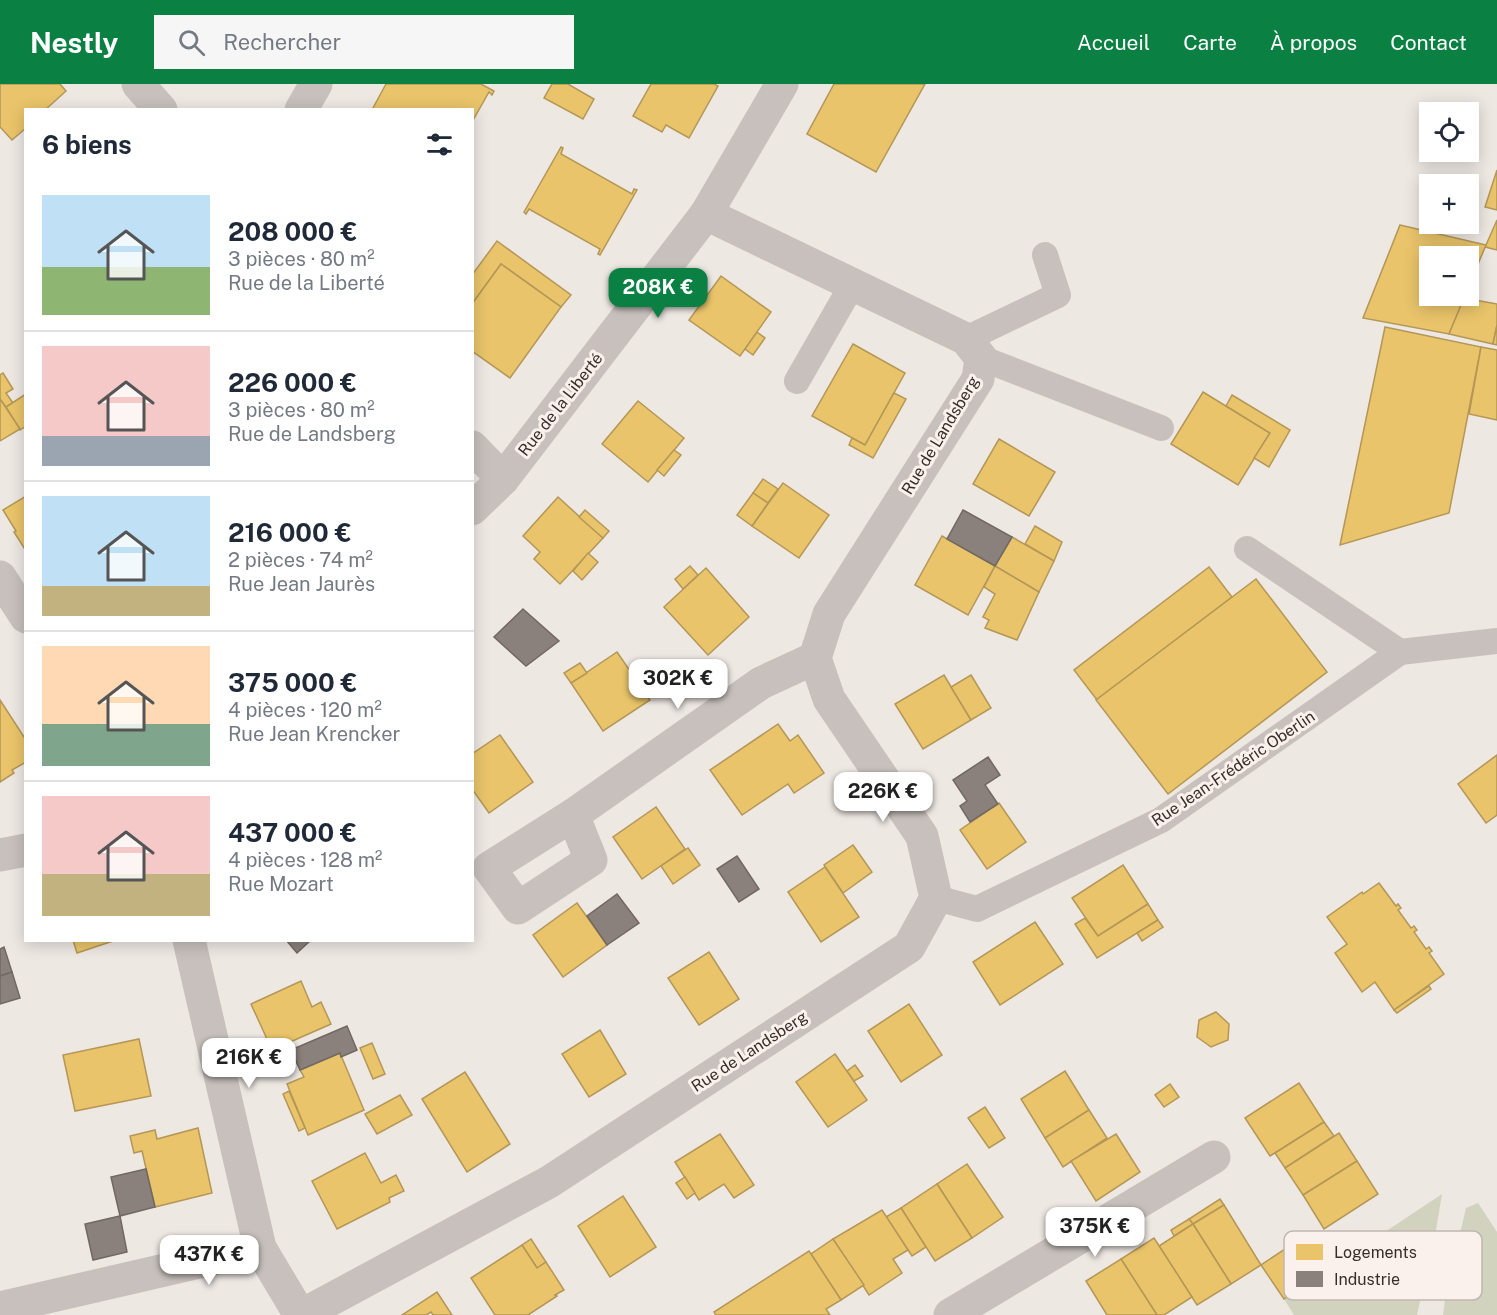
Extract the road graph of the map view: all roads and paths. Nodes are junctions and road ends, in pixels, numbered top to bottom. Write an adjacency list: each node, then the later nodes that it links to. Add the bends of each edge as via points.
1 (138, 84): 4 (street)
2 (316, 84): 5 (street)
3 (782, 84): 6 (street, Rue de la Liberté)
4 (159, 108)
5 (302, 108)
6 (706, 214): 8 (street); 13 (street, Rue de la Liberté)
7 (1045, 255): 9 (lane, via 1058,295)
8 (852, 285): 9 (street); 10 (lane)
9 (973, 349): 11 (lane); 20 (street, Rue de Landsberg, via 978,379 829,614)
10 (797, 381)
11 (1161, 428)
12 (474, 449): 13 (street)
13 (503, 479): 14 (street, Rue de la Liberté)
14 (474, 507)
15 (1247, 549): 19 (lane)
16 (0, 577): 17 (street)
17 (24, 614)
18 (1497, 641): 19 (lane, Rue Jean-Frédéric Oberlin)
19 (1400, 652): 24 (lane, Rue Jean-Frédéric Oberlin, via 1161,820 976,909)
20 (815, 658): 21 (street, via 761,683); 24 (street, via 829,699 922,836)
21 (573, 815)
22 (24, 850): 23 (street)
23 (0, 855)
24 (936, 898): 29 (street, Rue de Landsberg, via 909,947 549,1182)
25 (189, 942): 27 (street)
26 (1214, 1157): 30 (street)
27 (260, 1248): 28 (street); 29 (street)
28 (0, 1308)
29 (301, 1315)
30 (950, 1315)

